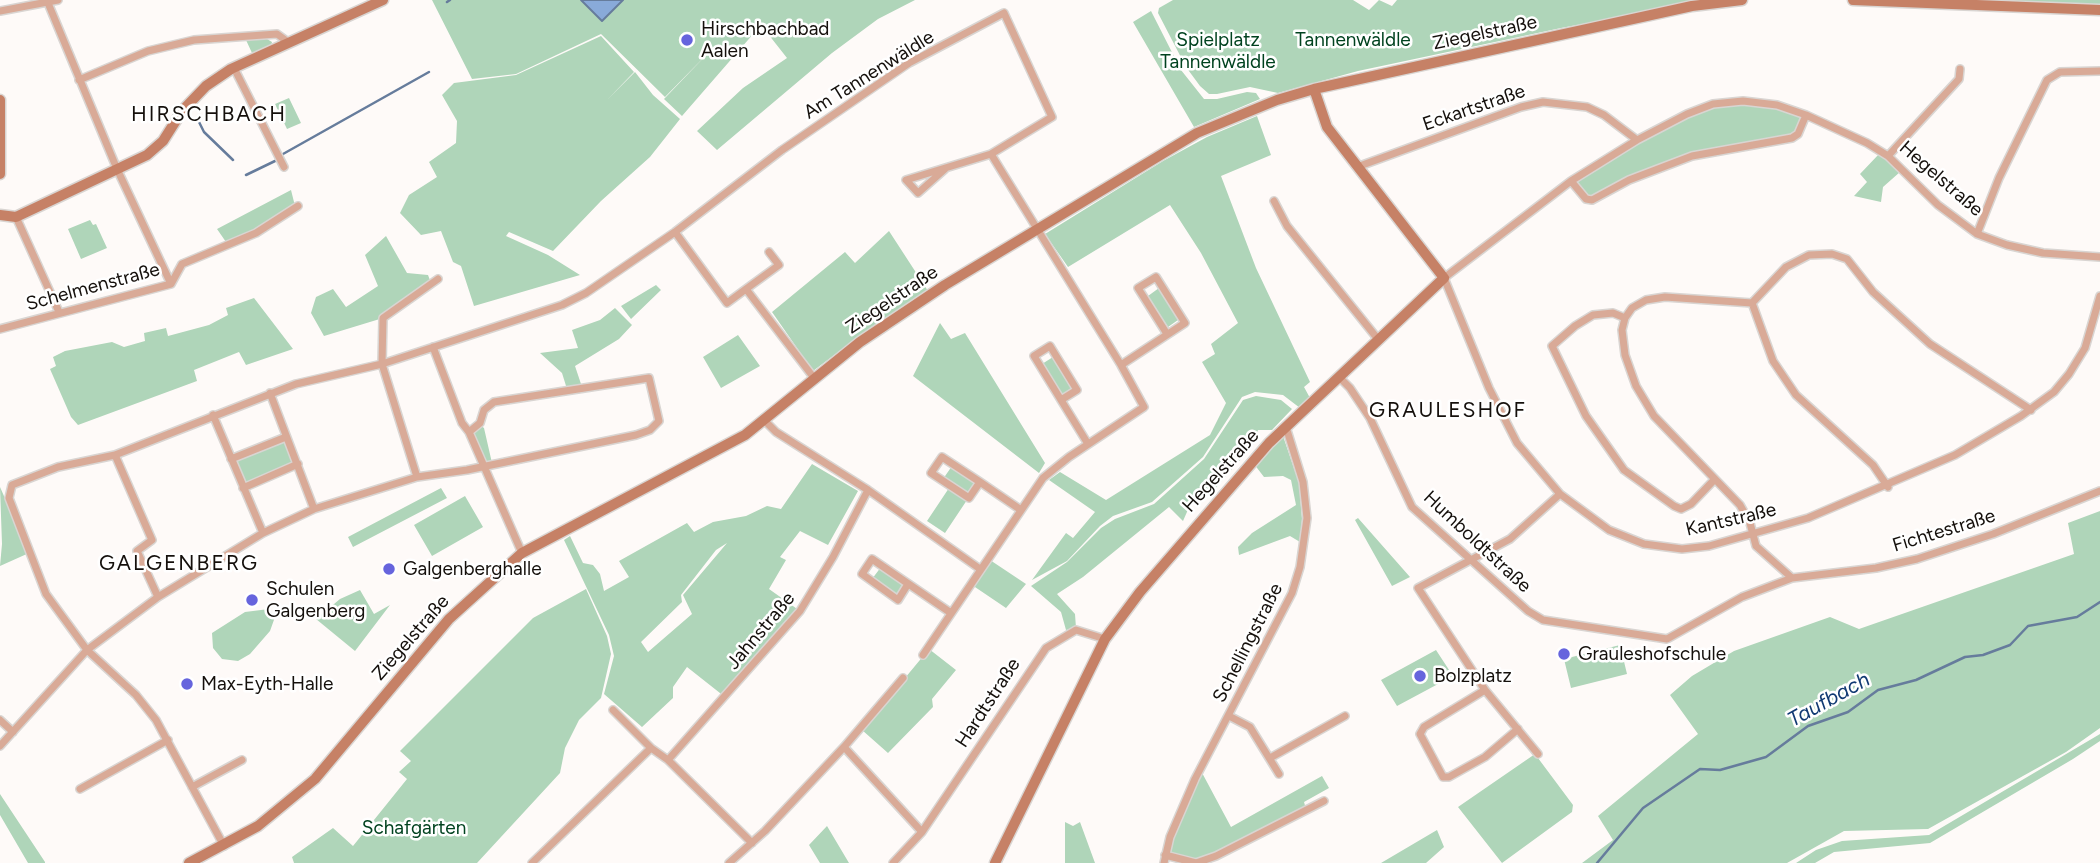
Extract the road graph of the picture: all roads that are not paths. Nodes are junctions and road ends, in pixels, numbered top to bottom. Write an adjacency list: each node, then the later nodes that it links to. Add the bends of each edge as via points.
1 (58, 0): 5 (street)
2 (383, 0): 8 (main road)
3 (1742, 0): 13 (main road, Ziegelstraße, via 1692,6)
4 (1853, 0): 7 (main road)
5 (48, 3): 6 (street); 12 (street)
6 (0, 10)
7 (2100, 10)
8 (288, 42): 9 (main road); 12 (street, via 277,34 194,40 148,51)
9 (234, 68): 19 (street); 21 (main road, via 206,86 155,148)
10 (1959, 69): 18 (street, via 1959,79)
11 (2100, 71): 31 (street, via 2060,72 2047,80)
12 (79, 80): 21 (street)
13 (1314, 89): 20 (main road, Kantstraße, via 1327,127); 29 (main road, Ziegelstraße, via 1197,133)
14 (0, 100): 23 (main road)
15 (1806, 115): 16 (street, Hegelstraße, via 1777,105 1713,104); 18 (street, Hegelstraße); 24 (street, via 1798,134 1791,138 1692,156 1592,200)
16 (1637, 139): 20 (street, Eckartstraße, via 1587,107 1543,102); 24 (street, Hegelstraße)
17 (991, 154): 22 (street); 29 (street); 30 (street, Am Tannenwäldle, via 1052,117 1004,13 909,63 782,150)
18 (1888, 156): 31 (street, Hegelstraße, via 1938,205)
19 (284, 167)
20 (1357, 167): 34 (main road, Kantstraße)
21 (117, 169): 28 (main road); 36 (street)
22 (945, 169): 22 (street, via 932,173 906,180 918,193)
23 (0, 174)
24 (1571, 181): 34 (street, Hegelstraße)
25 (1274, 201): 44 (street, via 1287,226)
26 (298, 206): 36 (street, Schelmenstraße, via 256,233 182,264)
27 (0, 215): 28 (main road)
28 (16, 217): 40 (street)
29 (1035, 230): 47 (street); 49 (main road, Ziegelstraße, via 860,342)
30 (675, 232): 37 (street, via 727,303); 45 (street, Am Tannenwäldle, via 586,293 527,318)
31 (1977, 234): 33 (street, Hegelstraße, via 2043,253)
32 (769, 252): 37 (street, via 779,265)
33 (2100, 257)
34 (1444, 278): 44 (main road, Hegelstraße); 70 (street, Kantstraße, via 1517,443)
35 (438, 279): 46 (street, via 383,318)
36 (171, 284): 40 (street, Schelmenstraße)
37 (746, 289): 49 (street)
38 (2100, 296): 52 (street, Kantstraße, via 2084,348 2069,374)
39 (1752, 303): 41 (street, via 1665,296 1646,300); 52 (street, via 1786,267 1809,255 1847,259 1873,292 1930,344); 66 (street, via 1773,361 1796,395 1873,465)
40 (59, 312): 42 (street, Schelmenstraße)
41 (1625, 318): 64 (street, via 1625,355 1636,386 1654,416); 64 (street, via 1613,313 1593,315 1552,346 1586,416 1624,470 1674,506 1691,505)
42 (0, 329)
43 (1167, 334): 43 (street, via 1138,288 1156,277 1185,323); 47 (street)
44 (1377, 338): 48 (main road, Hegelstraße)
45 (433, 347): 46 (street, Am Tannenwäldle); 56 (street, via 461,423)
46 (382, 364): 50 (street, Am Tannenwäldle); 63 (street)
47 (1121, 365): 58 (street, via 1144,407)
48 (1339, 377): 55 (main road, Hegelstraße); 76 (street, Humboldtstraße, via 1370,418 1412,507)
49 (814, 378): 54 (main road, Ziegelstraße)
50 (270, 393): 53 (street, Am Tannenwäldle); 57 (street)
51 (1061, 400): 51 (street, via 1077,390 1050,346 1034,356); 58 (street)
52 (2031, 410): 66 (street, Kantstraße, via 1955,455)
53 (213, 415): 59 (street, Am Tannenwäldle); 60 (street)
54 (765, 421): 68 (street); 75 (main road, Ziegelstraße)
55 (1286, 427): 82 (main road, Hegelstraße, via 1139,592); 89 (street, Schellingstraße, via 1303,482 1305,549 1292,593)
56 (469, 432): 62 (street); 62 (street, via 494,402 649,378 659,421 650,430)
57 (286, 437): 60 (street); 61 (street)
58 (1088, 444): 72 (street, via 1043,478)
59 (116, 454): 80 (street, via 152,540 137,551); 84 (street, Am Tannenwäldle, via 58,467 12,485 9,498 46,594)
60 (231, 458): 67 (street)
61 (298, 464): 67 (street); 71 (street)
62 (482, 467): 63 (street); 75 (street)
63 (417, 477): 71 (street)
64 (1716, 479): 74 (street, via 1740,505)
65 (980, 482): 65 (street, via 942,457 931,473 969,498); 72 (street)
66 (1888, 486): 74 (street, Kantstraße, via 1808,519)
67 (243, 488): 73 (street)
68 (868, 490): 77 (street); 101 (street, Jahnstraße, via 800,611)
69 (2100, 491): 78 (street, Fichtestraße, via 1917,559)
70 (1560, 494): 74 (street, Kantstraße, via 1609,530 1644,544 1682,550); 76 (street, via 1510,539)
71 (314, 509): 73 (street)
72 (1021, 510): 77 (street)
73 (263, 533): 80 (street)
74 (1753, 535): 78 (street, via 1756,546)
75 (522, 553): 108 (main road, Ziegelstraße, via 449,620 315,779 258,826)
76 (1469, 560): 83 (street, Humboldtstraße, via 1543,620); 87 (street, via 1418,589)
77 (980, 569): 81 (street)
78 (1792, 578): 83 (street, Fichtestraße, via 1742,597)
79 (908, 584): 79 (street, via 898,600 862,574 872,559); 81 (street)
80 (158, 597): 84 (street)
81 (951, 613): 85 (street)
82 (1105, 639): 106 (street, Hardtstraße, via 1076,630 1046,648); 114 (main road, Hegelstraße)
83 (1659, 640)
84 (87, 650): 93 (street); 94 (street, via 136,695)
85 (923, 655)
86 (904, 678): 96 (street)
87 (1485, 690): 92 (street); 92 (street, via 1424,727 1420,734 1443,777 1485,757)
88 (613, 710): 97 (street)
89 (1228, 716): 99 (street, via 1250,727); 109 (street, Schellingstraße, via 1195,779)
90 (1345, 716): 99 (street)
91 (0, 720): 93 (street)
92 (1518, 729): 98 (street)
93 (13, 733): 95 (street)
94 (167, 740): 103 (street); 104 (street)
95 (0, 746)
96 (844, 747): 106 (street); 107 (street)
97 (651, 748): 101 (street); 111 (street)
98 (1538, 754)
99 (1270, 758): 102 (street)
100 (242, 760): 103 (street)
101 (668, 760): 107 (street)
102 (1279, 774)
103 (192, 787): 108 (street)
104 (80, 789)
105 (1324, 801): 109 (street, via 1216,856 1196,863)
106 (922, 832): 113 (street, Hardtstraße)
107 (752, 844): 112 (street)
108 (224, 847): 110 (main road, Ziegelstraße)
109 (1164, 859)
110 (189, 863)
111 (532, 863)
112 (729, 863)
113 (893, 863)
114 (995, 863)

